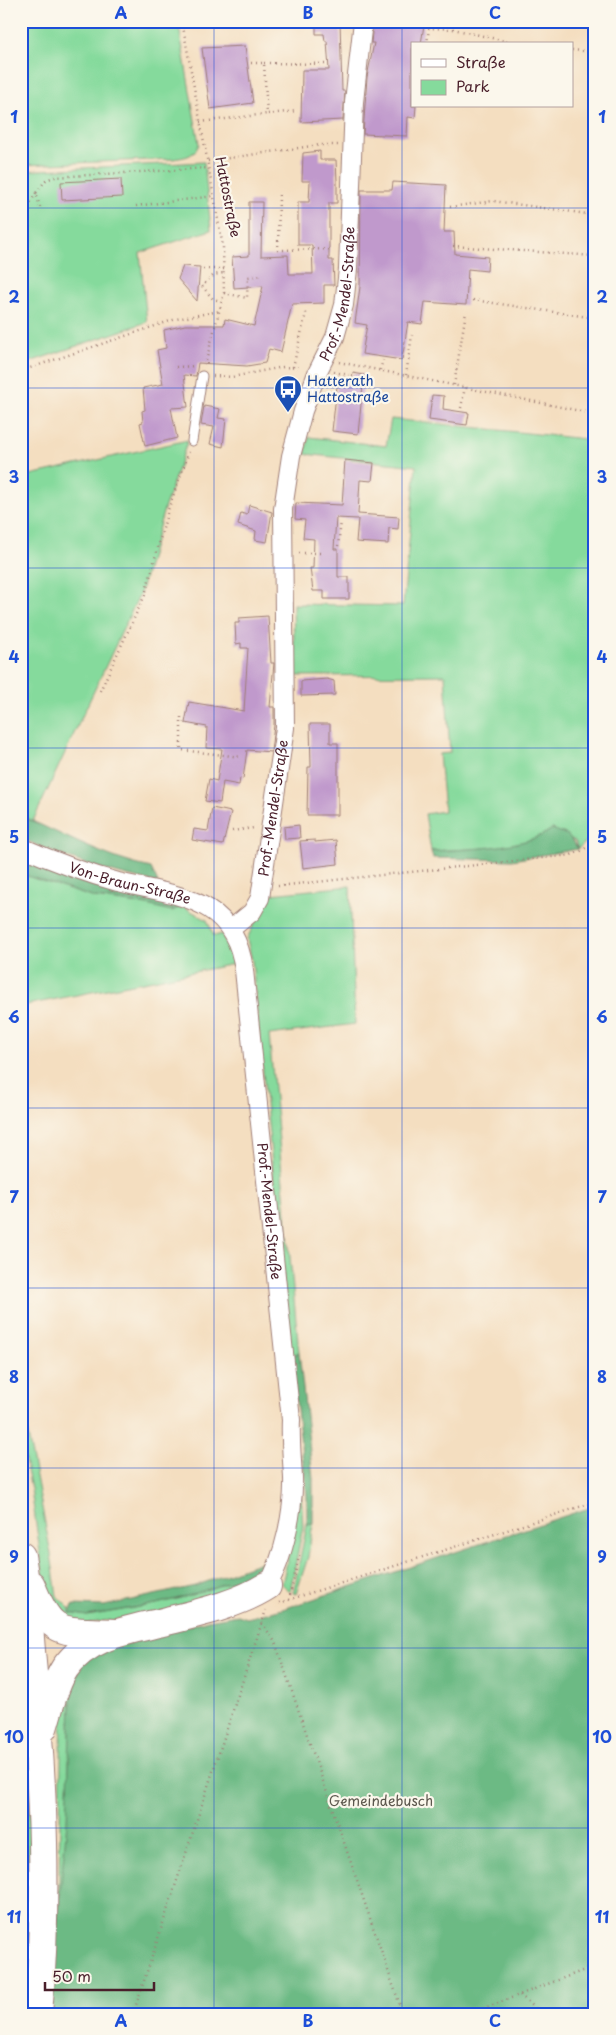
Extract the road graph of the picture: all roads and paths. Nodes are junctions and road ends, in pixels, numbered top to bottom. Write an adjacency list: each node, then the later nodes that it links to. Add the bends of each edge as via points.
1 (182, 21): 12 (path, Hattostraße)
2 (363, 21): 13 (street, Prof.-Mendel-Straße)
3 (427, 42): 4 (path, via 430,28 452,29)
4 (509, 42)
5 (574, 50): 6 (path)
6 (595, 52)
7 (251, 63): 8 (path)
8 (264, 63): 9 (path); 11 (path)
9 (327, 64)
10 (297, 111): 11 (path)
11 (267, 114): 12 (path)
12 (200, 122): 14 (path, Hattostraße)
13 (352, 145): 14 (path, via 319,145); 27 (street, Prof.-Mendel-Straße)
14 (208, 161): 15 (path, Hattostraße)
15 (209, 168): 16 (path, via 54,178 46,180); 18 (path, Hattostraße)
16 (36, 193): 19 (path); 22 (path)
17 (279, 195): 27 (path, via 278,250)
18 (214, 196): 21 (path); 30 (path, Hattostraße)
19 (29, 202): 20 (path); 25 (path)
20 (21, 205)
21 (136, 206)
22 (40, 207)
23 (450, 207): 24 (path, via 493,201)
24 (595, 215)
25 (24, 226)
26 (453, 246): 28 (path)
27 (349, 249): 42 (street, Prof.-Mendel-Straße, via 344,305 337,332)
28 (595, 256)
29 (203, 269): 30 (path)
30 (224, 271): 32 (path, Hattostraße); 34 (path, via 202,286 213,299)
31 (262, 275): 32 (path, via 248,277 247,298)
32 (224, 293): 34 (path, Hattostraße)
33 (473, 300): 38 (path)
34 (222, 301): 36 (path, Hattostraße)
35 (307, 309): 44 (path)
36 (220, 311): 41 (path, Hattostraße); 46 (path, via 176,319)
37 (466, 312): 49 (path)
38 (595, 318)
39 (412, 335): 47 (path)
40 (383, 360): 45 (path)
41 (205, 365): 43 (path); 48 (path, Hattostraße)
42 (321, 366): 44 (path); 45 (path); 56 (street, Prof.-Mendel-Straße, via 298,429 286,480)
43 (176, 367)
44 (293, 367): 48 (path, via 232,377)
45 (380, 370): 47 (path)
46 (21, 371)
47 (406, 375): 49 (path)
48 (202, 376): 53 (lane)
49 (454, 385): 50 (path)
50 (465, 387): 51 (path); 52 (path)
51 (461, 408)
52 (595, 414)
53 (192, 441): 58 (path, via 168,510 145,594)
54 (340, 522): 55 (path)
55 (338, 546)
56 (282, 553): 57 (path); 61 (street, Prof.-Mendel-Straße, via 285,728)
57 (320, 553)
58 (100, 691)
59 (181, 717): 60 (path, via 181,750)
60 (241, 757)
61 (271, 826): 62 (path); 65 (street, Prof.-Mendel-Straße)
62 (232, 831)
63 (595, 842): 65 (path, via 571,855)
64 (21, 847): 66 (street, Von-Braun-Straße, via 88,873 193,901 218,914)
65 (262, 888): 66 (street, Prof.-Mendel-Straße, via 257,905)
66 (231, 929): 69 (street, Prof.-Mendel-Straße, via 238,941 244,970 291,1420 293,1477 290,1510)
67 (595, 1502): 69 (path)
68 (22, 1561): 71 (highway, via 34,1594 50,1623 64,1630); 72 (highway)
69 (270, 1599): 70 (path); 71 (highway, via 237,1600)
70 (262, 1623): 76 (path); 77 (path, via 275,1642)
71 (114, 1633): 72 (highway, via 85,1649 64,1670)
72 (39, 1740): 75 (highway, via 44,1891)
73 (595, 1966): 74 (path)
74 (520, 1995): 78 (path); 79 (path)
75 (38, 2014)
76 (133, 2014)
77 (403, 2014)
78 (469, 2014)
79 (542, 2014)

